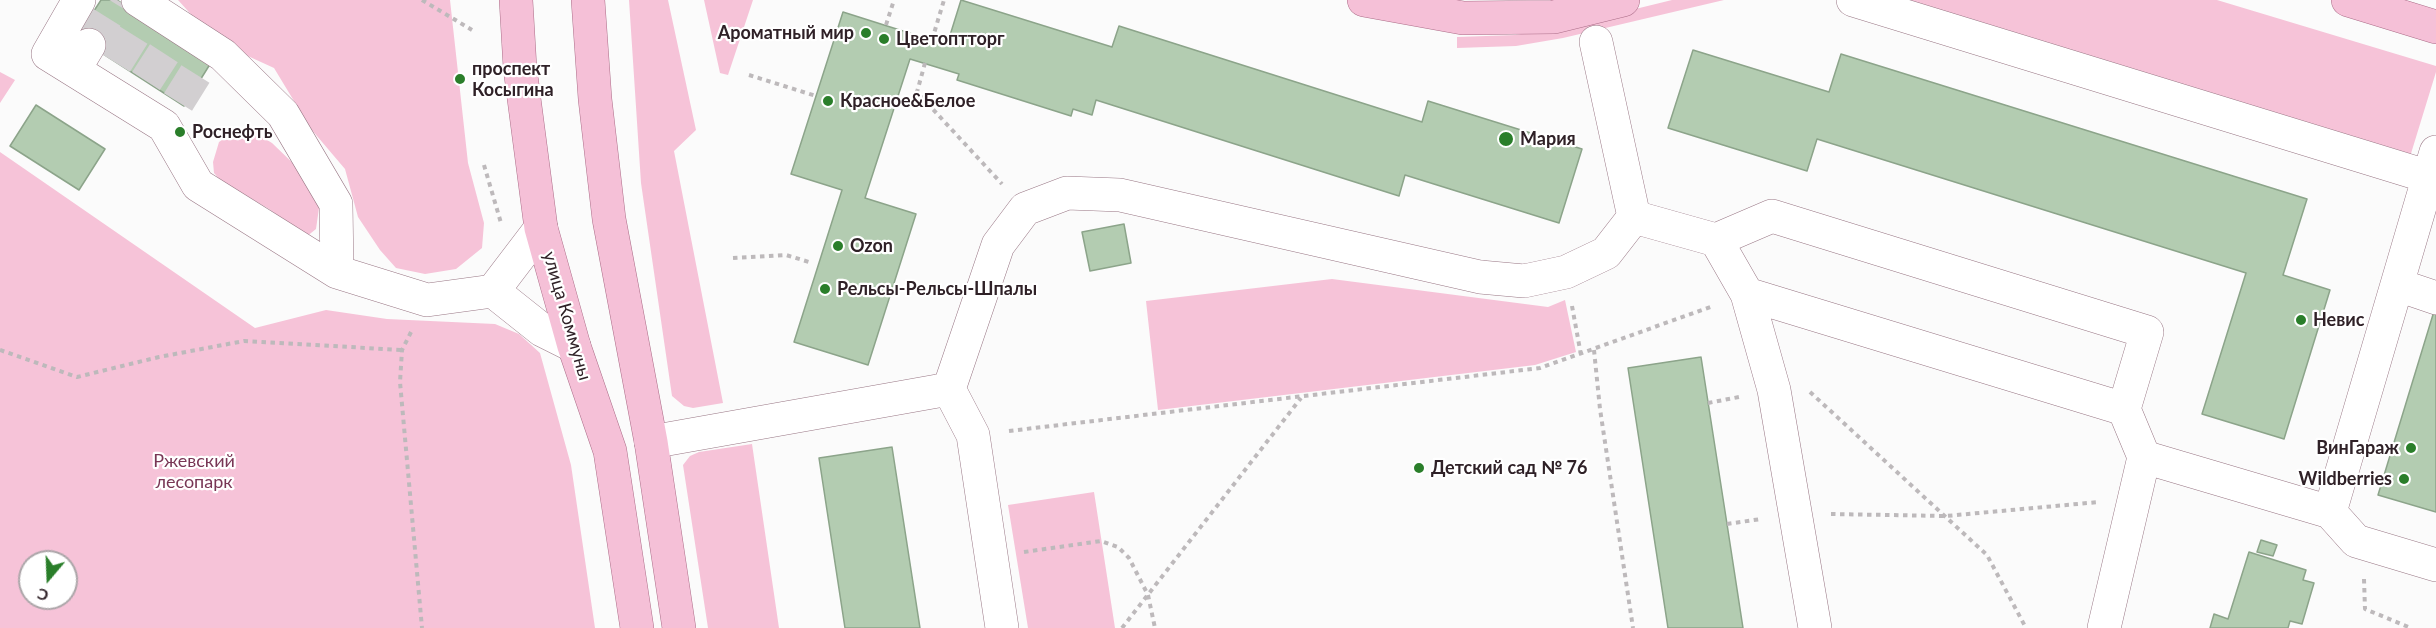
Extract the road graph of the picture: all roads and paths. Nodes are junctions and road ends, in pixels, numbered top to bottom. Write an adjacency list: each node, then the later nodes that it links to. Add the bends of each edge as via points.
1 (80, 0): 27 (lane, via 48,54 81,57 171,114 198,185)
2 (422, 0): 14 (path)
3 (516, 0): 23 (main road, улица Коммуны, via 520,68)
4 (588, 0): 44 (main road, via 609,219)
5 (894, 0): 12 (path)
6 (944, 0): 15 (path)
7 (1364, 0): 8 (main road, via 1463,18 1554,17)
8 (1623, 0)
9 (1853, 0): 20 (lane)
10 (2348, 0): 13 (main road)
11 (144, 9): 27 (lane, via 209,52 223,55 283,114 336,204)
12 (886, 26)
13 (2436, 27)
14 (472, 30)
15 (932, 40)
16 (1596, 42): 22 (lane)
17 (925, 63): 21 (path, via 917,92)
18 (749, 75): 19 (path)
19 (816, 96)
20 (2434, 169): 29 (lane)
21 (1025, 209): 28 (lane, via 1067,193 1120,195 1480,277 1524,281); 39 (lane, via 998,245)
22 (1634, 217): 24 (lane); 28 (lane, via 1606,253)
23 (541, 228): 30 (lane); 34 (main road, улица Коммуны)
24 (1716, 240): 31 (lane); 42 (lane, via 1772,216 2147,332)
25 (734, 258): 26 (path, via 786,255)
26 (809, 262)
27 (337, 272): 33 (lane)
28 (1566, 272): 38 (path)
29 (2398, 285): 32 (lane); 47 (lane)
30 (493, 291): 33 (lane); 34 (lane, via 543,330)
31 (1747, 294): 37 (path); 40 (lane); 42 (lane)
32 (2436, 298)
33 (427, 300): 36 (path)
34 (574, 346): 55 (main road, улица Коммуны, via 610,451)
35 (0, 350): 36 (path, via 77,377 244,341)
36 (402, 350): 54 (path, via 400,382)
37 (1594, 350): 38 (path); 60 (path)
38 (1581, 355): 41 (path, via 1540,368)
39 (949, 389): 43 (lane); 44 (lane)
40 (1774, 390): 48 (lane); 49 (path, via 1805,387)
41 (1301, 398): 43 (path); 53 (path)
42 (2124, 409): 45 (lane)
43 (973, 435): 51 (lane)
44 (651, 442): 56 (main road)
45 (2144, 457): 46 (lane); 47 (lane)
46 (2132, 509): 49 (path, via 2097,501); 63 (lane)
47 (2330, 512): 50 (lane)
48 (1796, 514): 49 (path); 61 (lane)
49 (1946, 516): 62 (path, via 1987,555)
50 (2356, 540): 52 (lane); 64 (path, via 2364,564 2365,609)
51 (991, 556): 53 (path, via 1101,541 1118,547 1129,558); 57 (lane)
52 (2436, 565)
53 (1148, 595): 58 (path); 59 (path)
54 (422, 628)
55 (637, 628)
56 (679, 628)
57 (1002, 628)
58 (1122, 628)
59 (1155, 628)
60 (1633, 628)
61 (1815, 628)
62 (2026, 628)
63 (2104, 628)
64 (2411, 628)

